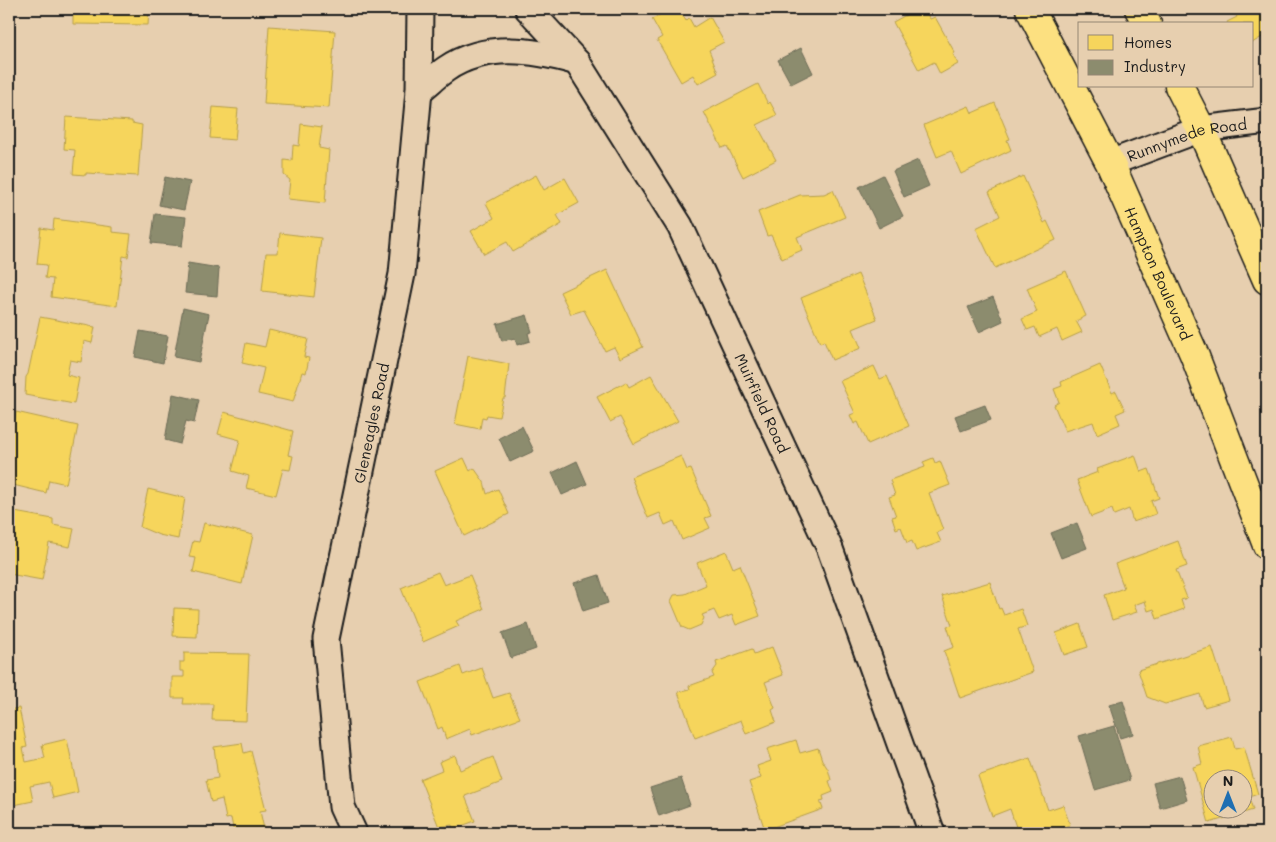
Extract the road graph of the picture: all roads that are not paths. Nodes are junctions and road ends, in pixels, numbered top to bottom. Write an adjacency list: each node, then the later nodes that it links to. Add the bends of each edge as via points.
1 (420, 9): 8 (street, Gleneagles Road)
2 (528, 9): 6 (street, Muirfield Road)
3 (1030, 9): 11 (main road, Hampton Boulevard)
4 (1139, 9): 5 (main road)
5 (1146, 22)
6 (577, 62): 8 (street, via 540,52 505,50 483,54 448,68); 15 (street, Muirfield Road, via 680,226 821,531)
7 (1180, 88): 10 (main road)
8 (419, 91): 14 (street, Gleneagles Road, via 402,274 326,639 342,807)
9 (1267, 121): 10 (street, Runnymede Road)
10 (1201, 129): 11 (street, Runnymede Road); 12 (main road)
11 (1110, 164): 13 (main road, Hampton Boulevard, via 1194,354)
12 (1267, 280)
13 (1267, 545)
14 (354, 833)
15 (932, 833)

